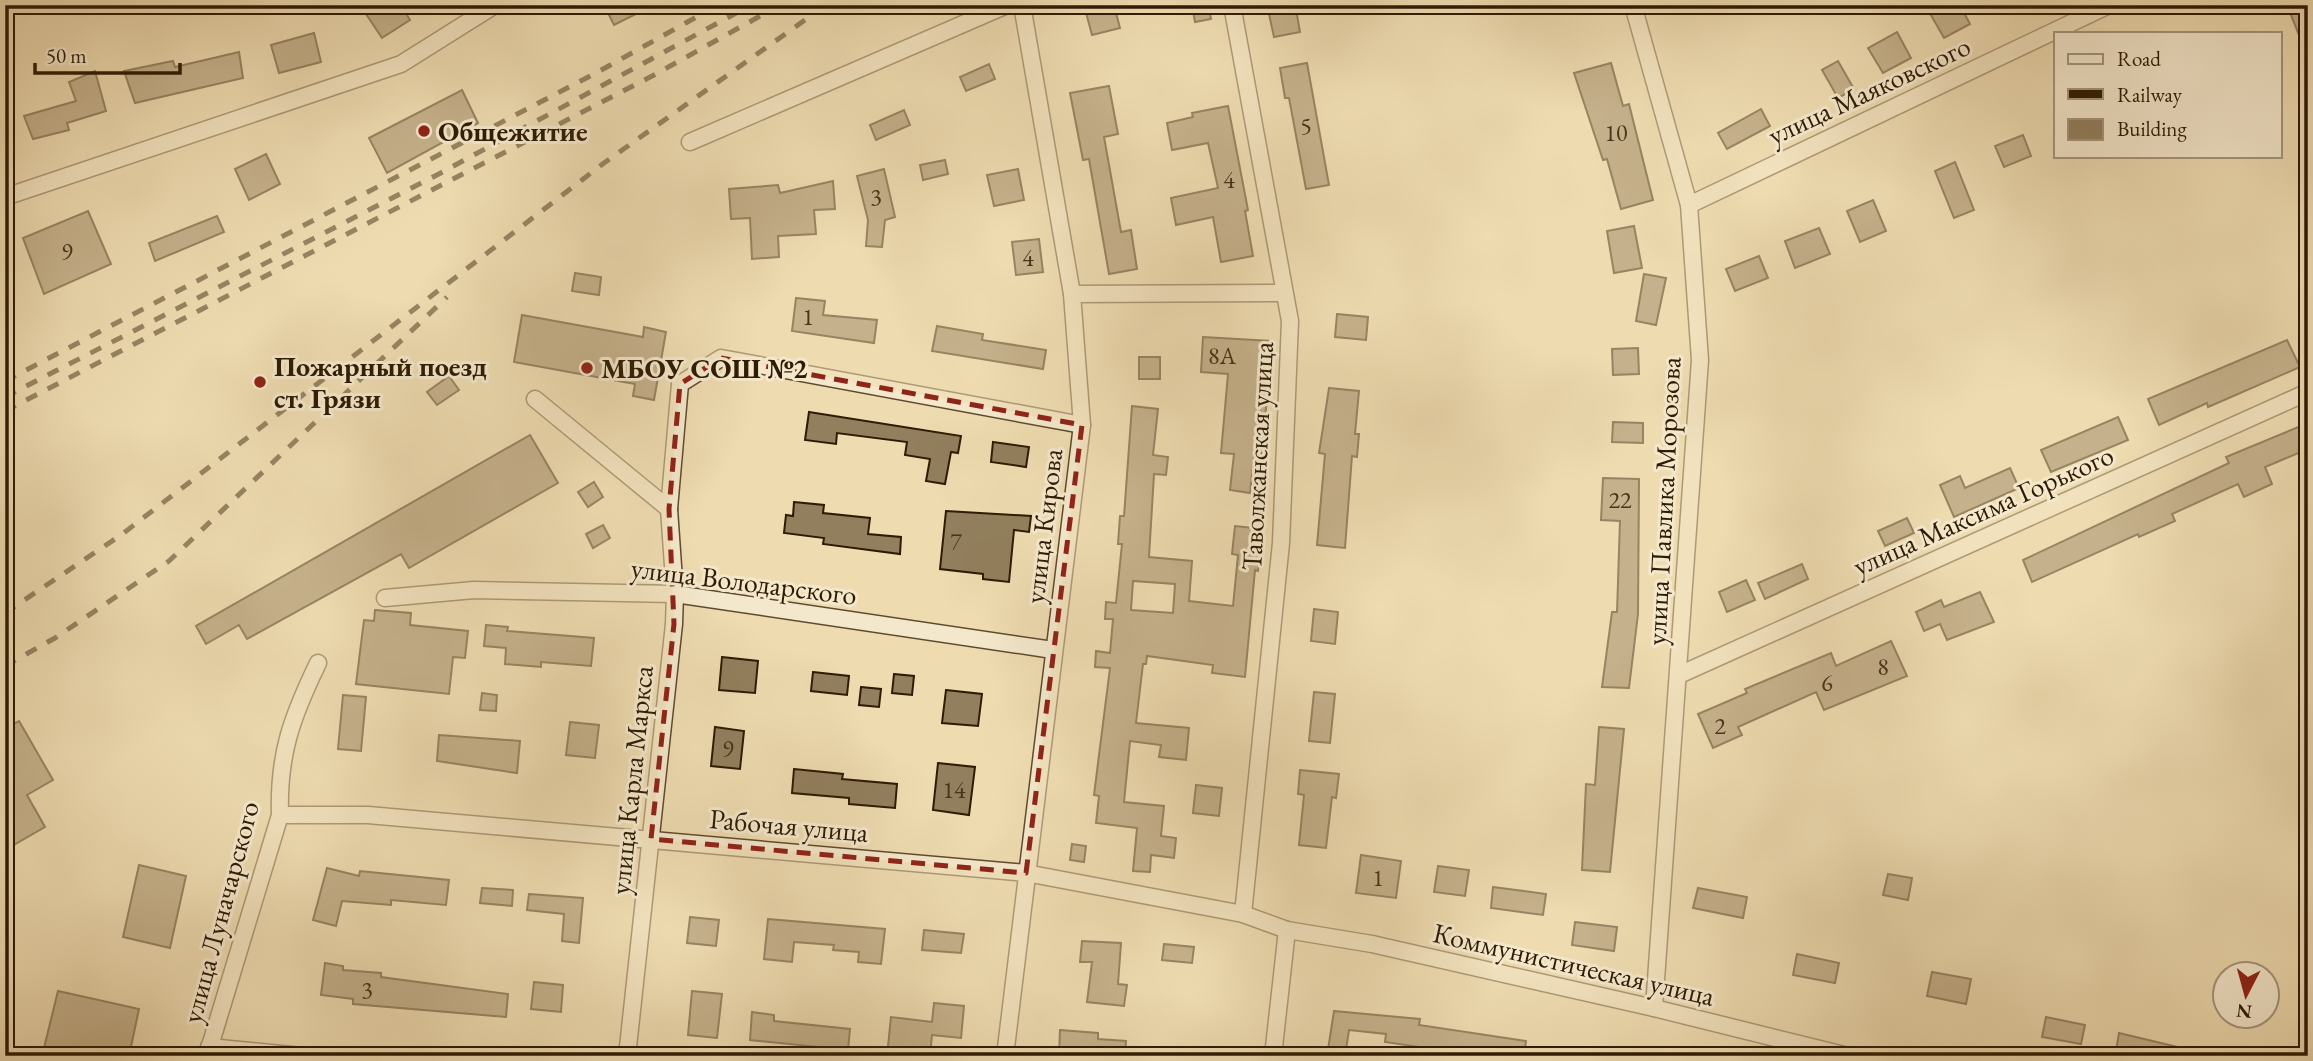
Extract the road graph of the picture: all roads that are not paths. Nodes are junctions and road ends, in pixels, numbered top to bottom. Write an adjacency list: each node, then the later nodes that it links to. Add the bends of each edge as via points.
1 (495, 5): 8 (street, via 401,64)
2 (1007, 5): 7 (street)
3 (1022, 5): 11 (street, улица Кирова)
4 (1231, 5): 10 (street, Таволжанская улица)
5 (1633, 5): 9 (street, улица Павлика Морозова)
6 (2109, 5): 9 (street, улица Маяковского)
7 (690, 142)
8 (5, 197)
9 (1689, 205): 20 (street, улица Павлика Морозова, via 1700,360)
10 (1284, 293): 11 (street); 24 (street, Таволжанская улица, via 1290,321 1280,543)
11 (1072, 295): 14 (street, улица Кирова)
12 (2308, 392): 20 (street, улица Максима Горького)
13 (535, 399): 15 (street)
14 (1082, 425): 15 (street, улица Карла Маркса, via 721,358 680,384); 18 (street, улица Кирова)
15 (669, 509): 16 (street, улица Карла Маркса)
16 (675, 594): 17 (street, улица Володарского, via 474,590); 18 (street, улица Володарского); 22 (street, улица Карла Маркса)
17 (386, 598)
18 (1053, 650): 23 (street, улица Кирова)
19 (318, 663): 21 (street, улица Луначарского, via 293,714 279,776)
20 (1679, 675): 26 (street, улица Павлика Морозова)
21 (280, 815): 22 (street, Рабочая улица, via 368,815); 27 (street, улица Луначарского)
22 (651, 839): 23 (street, Рабочая улица); 29 (street, улица Карла Маркса)
23 (1026, 873): 24 (street, Рабочая улица); 30 (street, улица Кирова)
24 (1242, 914): 25 (street, Рабочая улица)
25 (1287, 930): 26 (street, Коммунистическая улица, via 1372,944); 31 (street)
26 (1654, 1008): 32 (street, Коммунистическая улица)
27 (208, 1051): 28 (street)
28 (302, 1056)
29 (627, 1056)
30 (1005, 1056)
31 (1273, 1056)
32 (1848, 1056)

